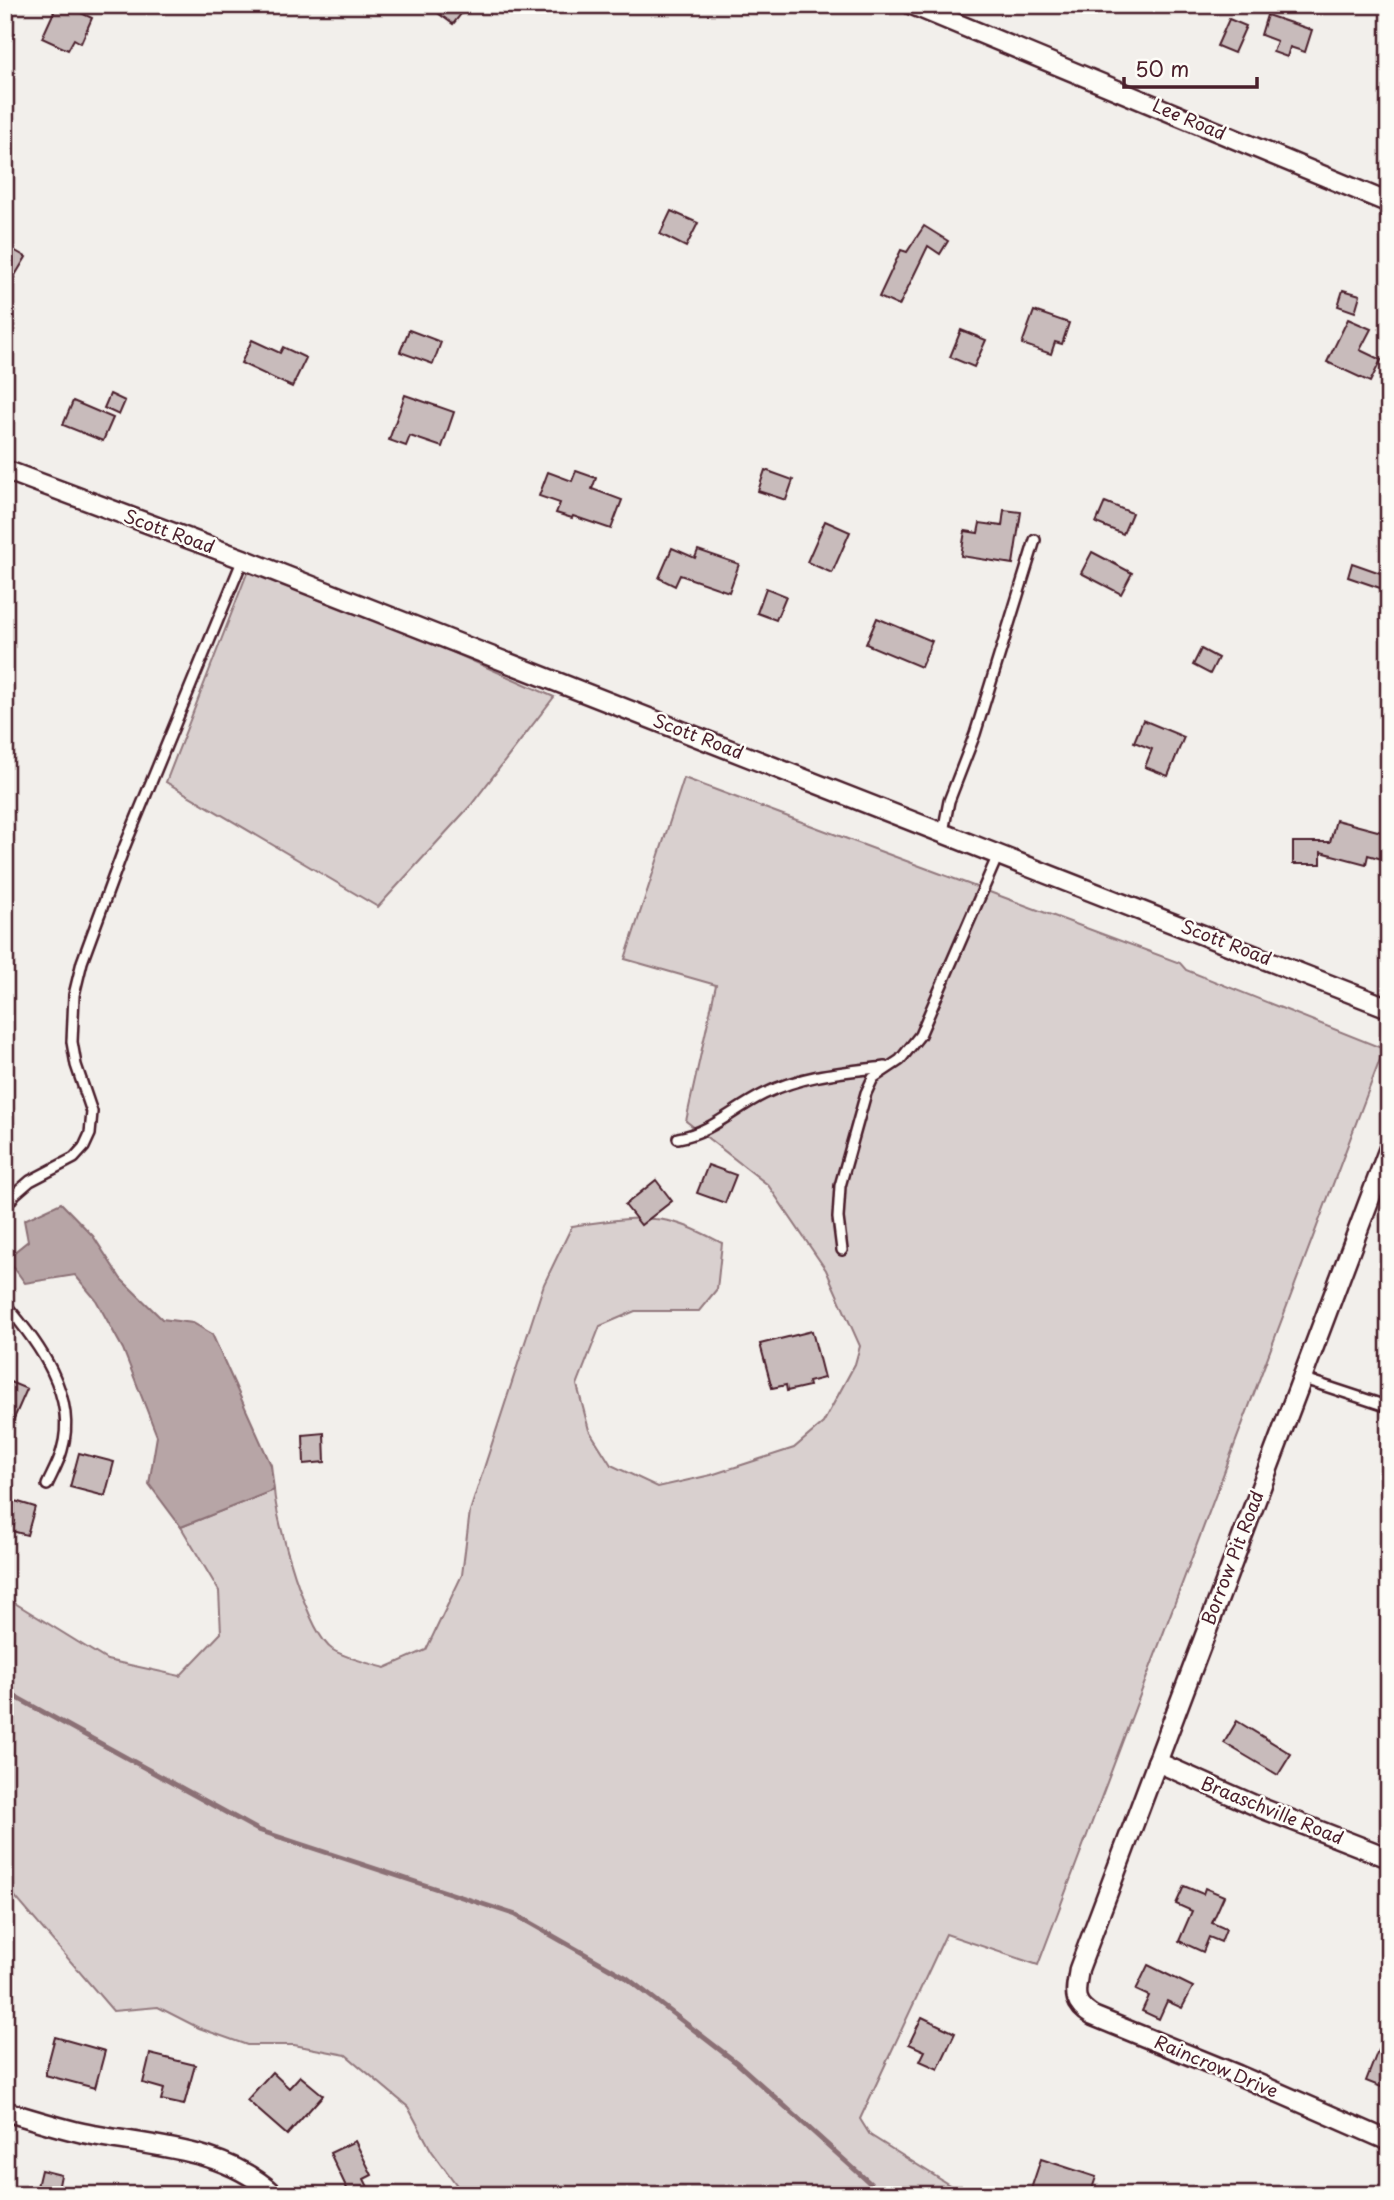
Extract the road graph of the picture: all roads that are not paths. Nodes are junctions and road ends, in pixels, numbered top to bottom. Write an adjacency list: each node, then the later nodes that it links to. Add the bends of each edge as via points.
1 (912, 5): 2 (street, Lee Road)
2 (1389, 203)
3 (5, 470): 5 (street, Scott Road)
4 (1035, 540): 6 (lane, via 975,734 949,801)
5 (243, 559): 6 (street, Scott Road); 12 (lane, via 82,962 74,995 72,1042 92,1112 90,1134 74,1158 30,1181)
6 (943, 832): 7 (street, Scott Road)
7 (999, 854): 8 (street, Scott Road); 9 (lane, via 920,1035 900,1060)
8 (1389, 1008)
9 (888, 1066): 10 (lane, via 793,1082 763,1094 694,1136); 13 (lane, via 873,1078 866,1093 840,1186)
10 (678, 1138)
11 (1389, 1148): 15 (street, Borrow Pit Road)
12 (5, 1208)
13 (842, 1250)
14 (5, 1304): 17 (lane, via 43,1353 65,1411 63,1448)
15 (1301, 1378): 16 (lane); 18 (street, Borrow Pit Road)
16 (1389, 1407)
17 (47, 1485)
18 (1157, 1762): 19 (street, Braaschville Road); 20 (street, Borrow Pit Road)
19 (1389, 1858)
20 (1079, 1969): 22 (street, Raincrow Drive, via 1074,1993 1093,2017)
21 (5, 2111): 23 (street, via 83,2133 203,2155 246,2174)
22 (1389, 2141)
23 (275, 2195)

